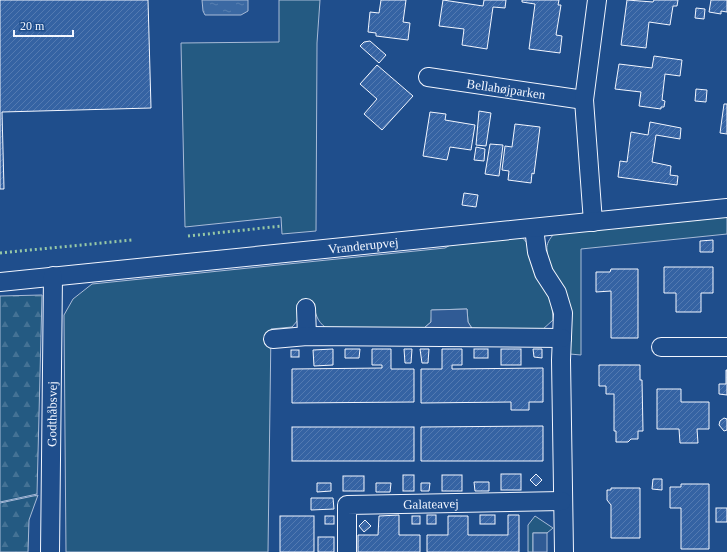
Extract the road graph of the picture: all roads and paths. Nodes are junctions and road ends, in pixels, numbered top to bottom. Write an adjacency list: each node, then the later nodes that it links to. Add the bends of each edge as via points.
1 (597, 0): 3 (street)
2 (428, 77): 3 (street, Bellahøjparken)
3 (584, 100): 5 (street)
4 (727, 208): 5 (street, Vranderupvej)
5 (593, 222): 6 (street, Vranderupvej)
6 (534, 228): 7 (street, Vranderupvej); 11 (street, via 537,252 544,273 557,293 563,313)
7 (53, 276): 8 (street, Vranderupvej); 16 (street, Godthåbsvej)
8 (0, 282)
9 (306, 308): 10 (street)
10 (307, 336): 11 (street); 12 (street)
11 (562, 338): 15 (street)
12 (274, 339)
13 (661, 347): 14 (street)
14 (727, 347)
15 (562, 501): 17 (street, Galateavej, via 347,505); 18 (street)
16 (50, 552)
17 (347, 552)
18 (564, 552)

